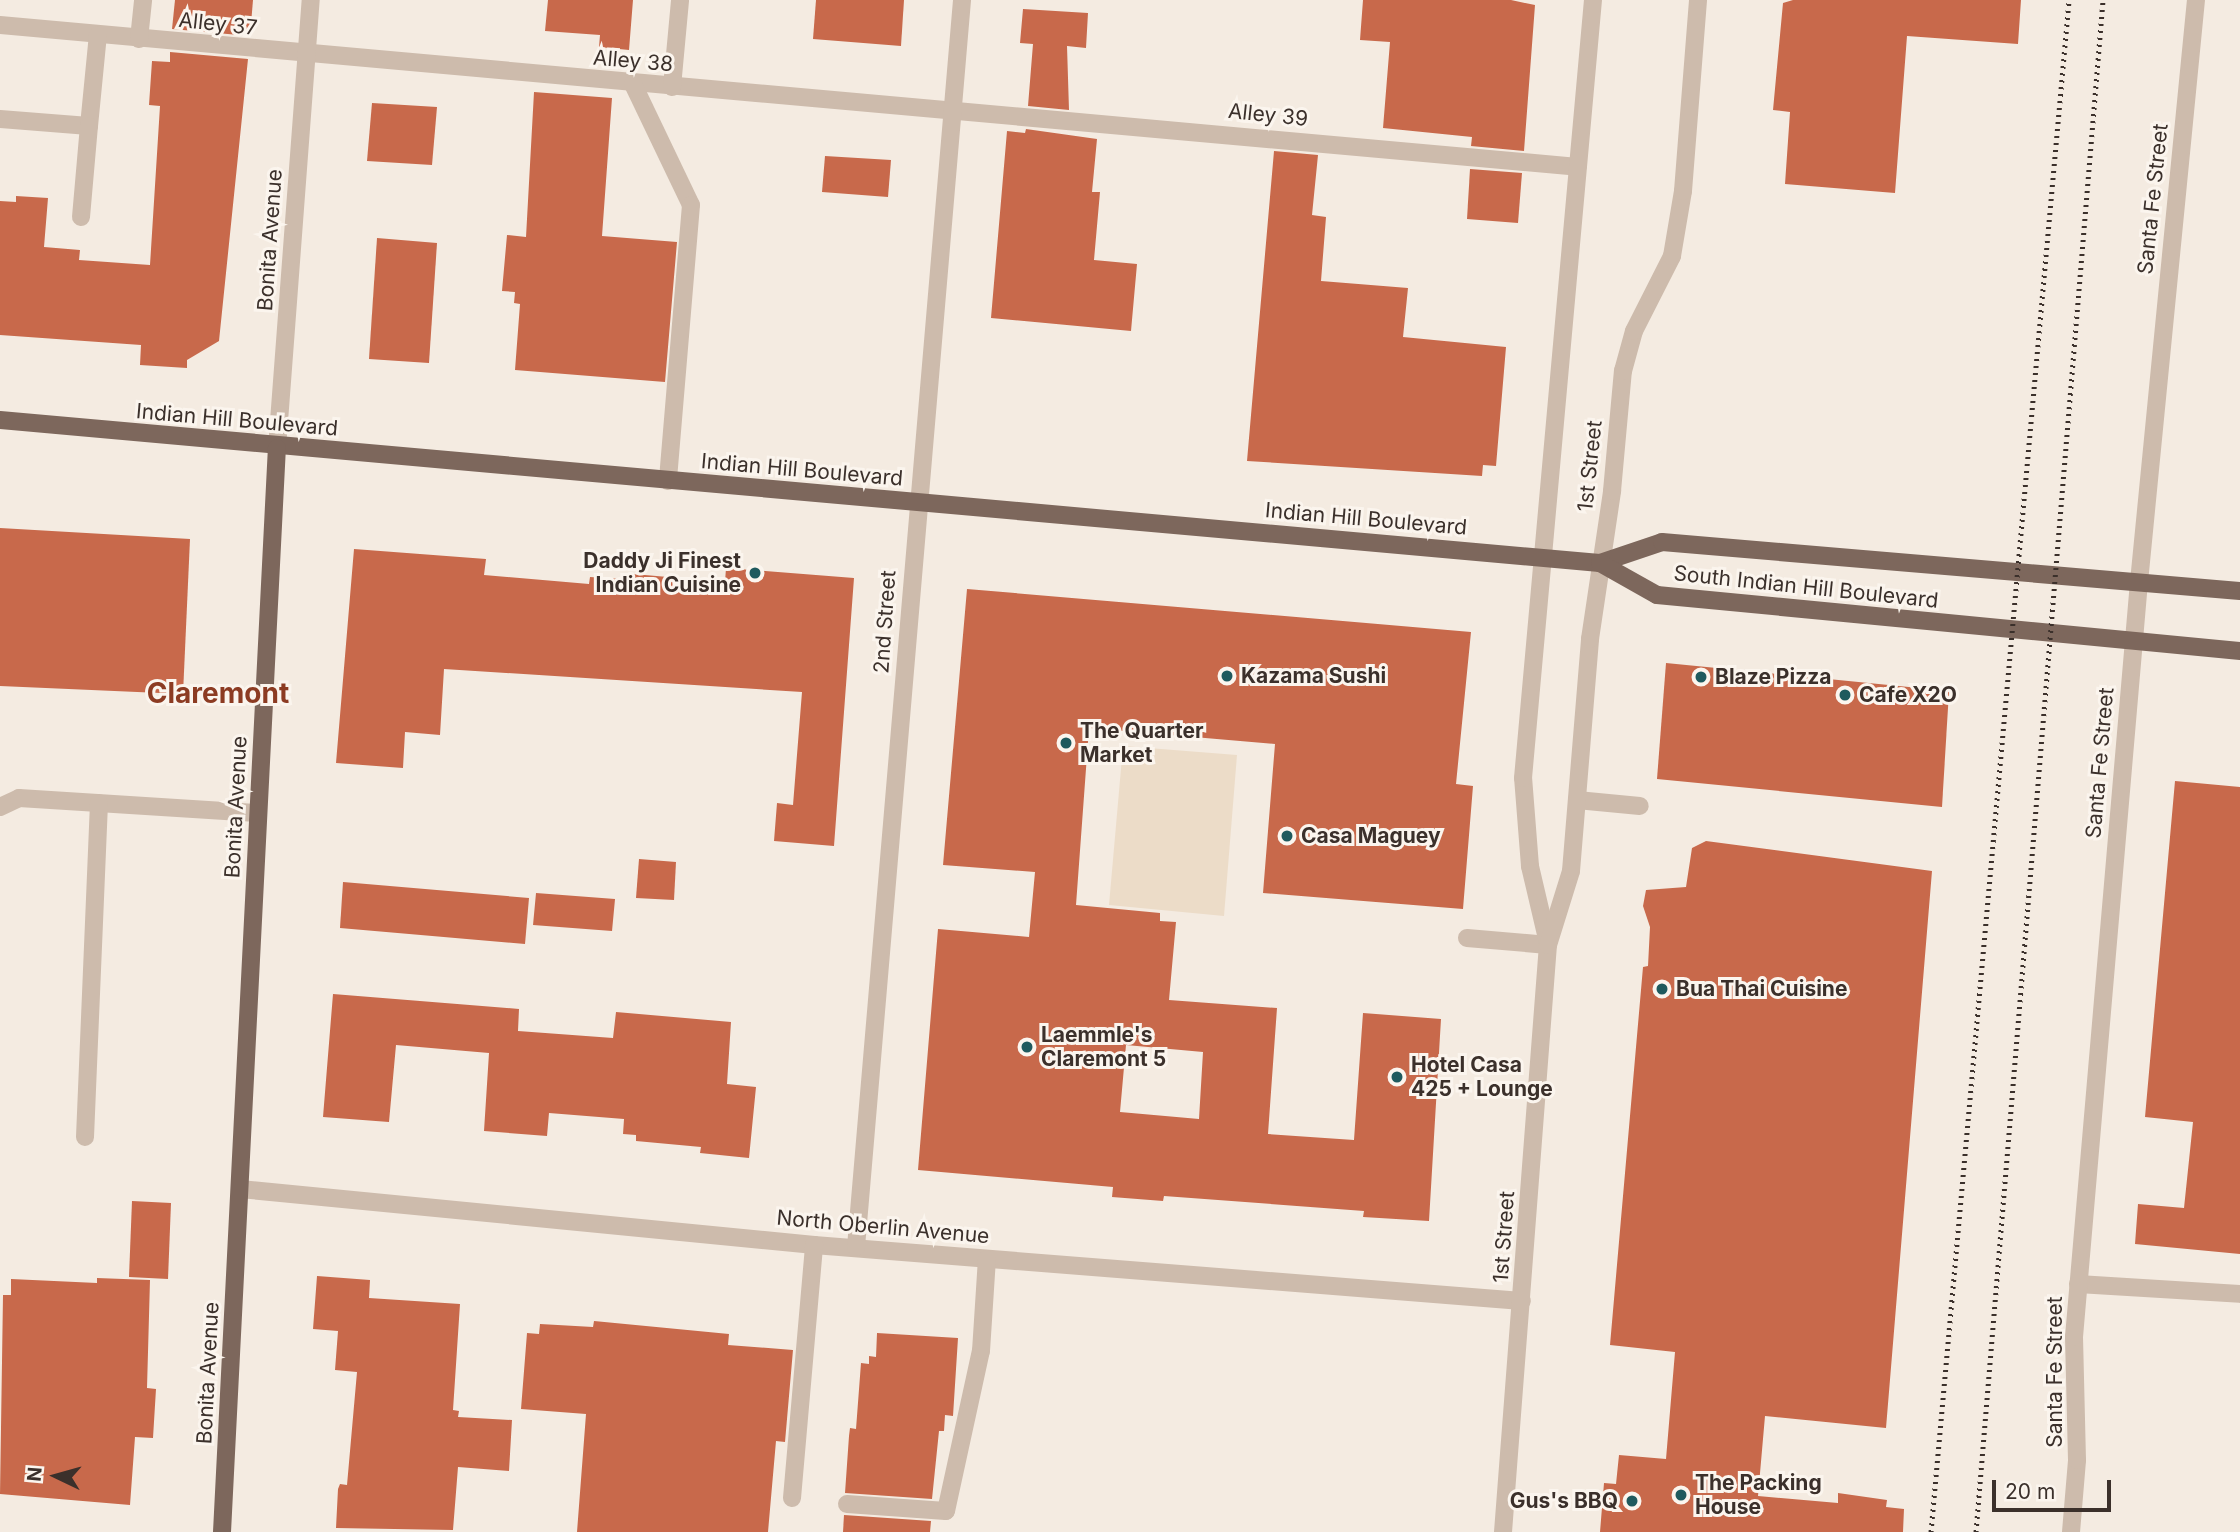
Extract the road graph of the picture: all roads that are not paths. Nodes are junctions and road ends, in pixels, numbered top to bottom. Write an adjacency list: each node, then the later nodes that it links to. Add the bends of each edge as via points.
1 (143, 0): 10 (street)
2 (311, 0): 11 (street, Bonita Avenue)
3 (680, 0): 13 (street)
4 (962, 0): 14 (street, 2nd Street)
5 (1593, 0): 17 (street, 1st Street)
6 (1698, 0): 24 (street, 1st Street, via 1683,191 1672,256 1634,331 1623,371)
7 (2196, 0): 25 (street, Santa Fe Street)
8 (0, 25): 9 (street, Alley 37)
9 (98, 35): 10 (street, Alley 37); 16 (street)
10 (139, 39): 11 (street, Alley 37)
11 (307, 55): 12 (street, Alley 38); 20 (street, Bonita Avenue)
12 (634, 84): 13 (street, Alley 38); 21 (street, via 691,205)
13 (672, 87): 14 (street, Alley 38)
14 (954, 111): 17 (street, Alley 39); 22 (street, 2nd Street)
15 (0, 118): 16 (street)
16 (89, 126): 18 (street)
17 (1578, 167): 23 (street, 1st Street)
18 (81, 217)
19 (0, 420): 20 (main road, Indian Hill Boulevard)
20 (278, 448): 21 (main road, Indian Hill Boulevard); 33 (main road, Bonita Avenue)
21 (668, 481): 22 (main road, Indian Hill Boulevard)
22 (918, 502): 23 (main road, Indian Hill Boulevard); 39 (street, 2nd Street)
23 (1542, 558): 24 (main road, Indian Hill Boulevard); 35 (street, 1st Street, via 1522,779 1530,866)
24 (1600, 563): 25 (main road, South Indian Hill Boulevard, via 1662,542); 27 (main road, South Indian Hill Boulevard, via 1657,595); 29 (street, 1st Street)
25 (2138, 582): 26 (main road, South Indian Hill Boulevard); 27 (street, Santa Fe Street)
26 (2240, 591)
27 (2133, 641): 28 (main road, South Indian Hill Boulevard); 41 (street, Santa Fe Street)
28 (2240, 651)
29 (1577, 800): 31 (street); 35 (street, 1st Street, via 1571,871)
30 (99, 803): 32 (street, via 19,798); 33 (street); 36 (street)
31 (1640, 806)
32 (0, 807)
33 (258, 813): 37 (main road, Bonita Avenue)
34 (1467, 938): 35 (street)
35 (1548, 945): 43 (street, 1st Street)
36 (85, 1137)
37 (240, 1189): 38 (street, North Oberlin Avenue); 46 (main road, Bonita Avenue)
38 (814, 1245): 39 (street, North Oberlin Avenue); 44 (street)
39 (856, 1247): 40 (street, North Oberlin Avenue)
40 (987, 1259): 43 (street, North Oberlin Avenue); 45 (street, via 981,1351 946,1511)
41 (2078, 1283): 42 (street); 48 (street, Santa Fe Street, via 2074,1337 2077,1460)
42 (2240, 1294)
43 (1522, 1301): 47 (street, 1st Street)
44 (792, 1498)
45 (847, 1504)
46 (222, 1532)
47 (1503, 1532)
48 (2071, 1532)

